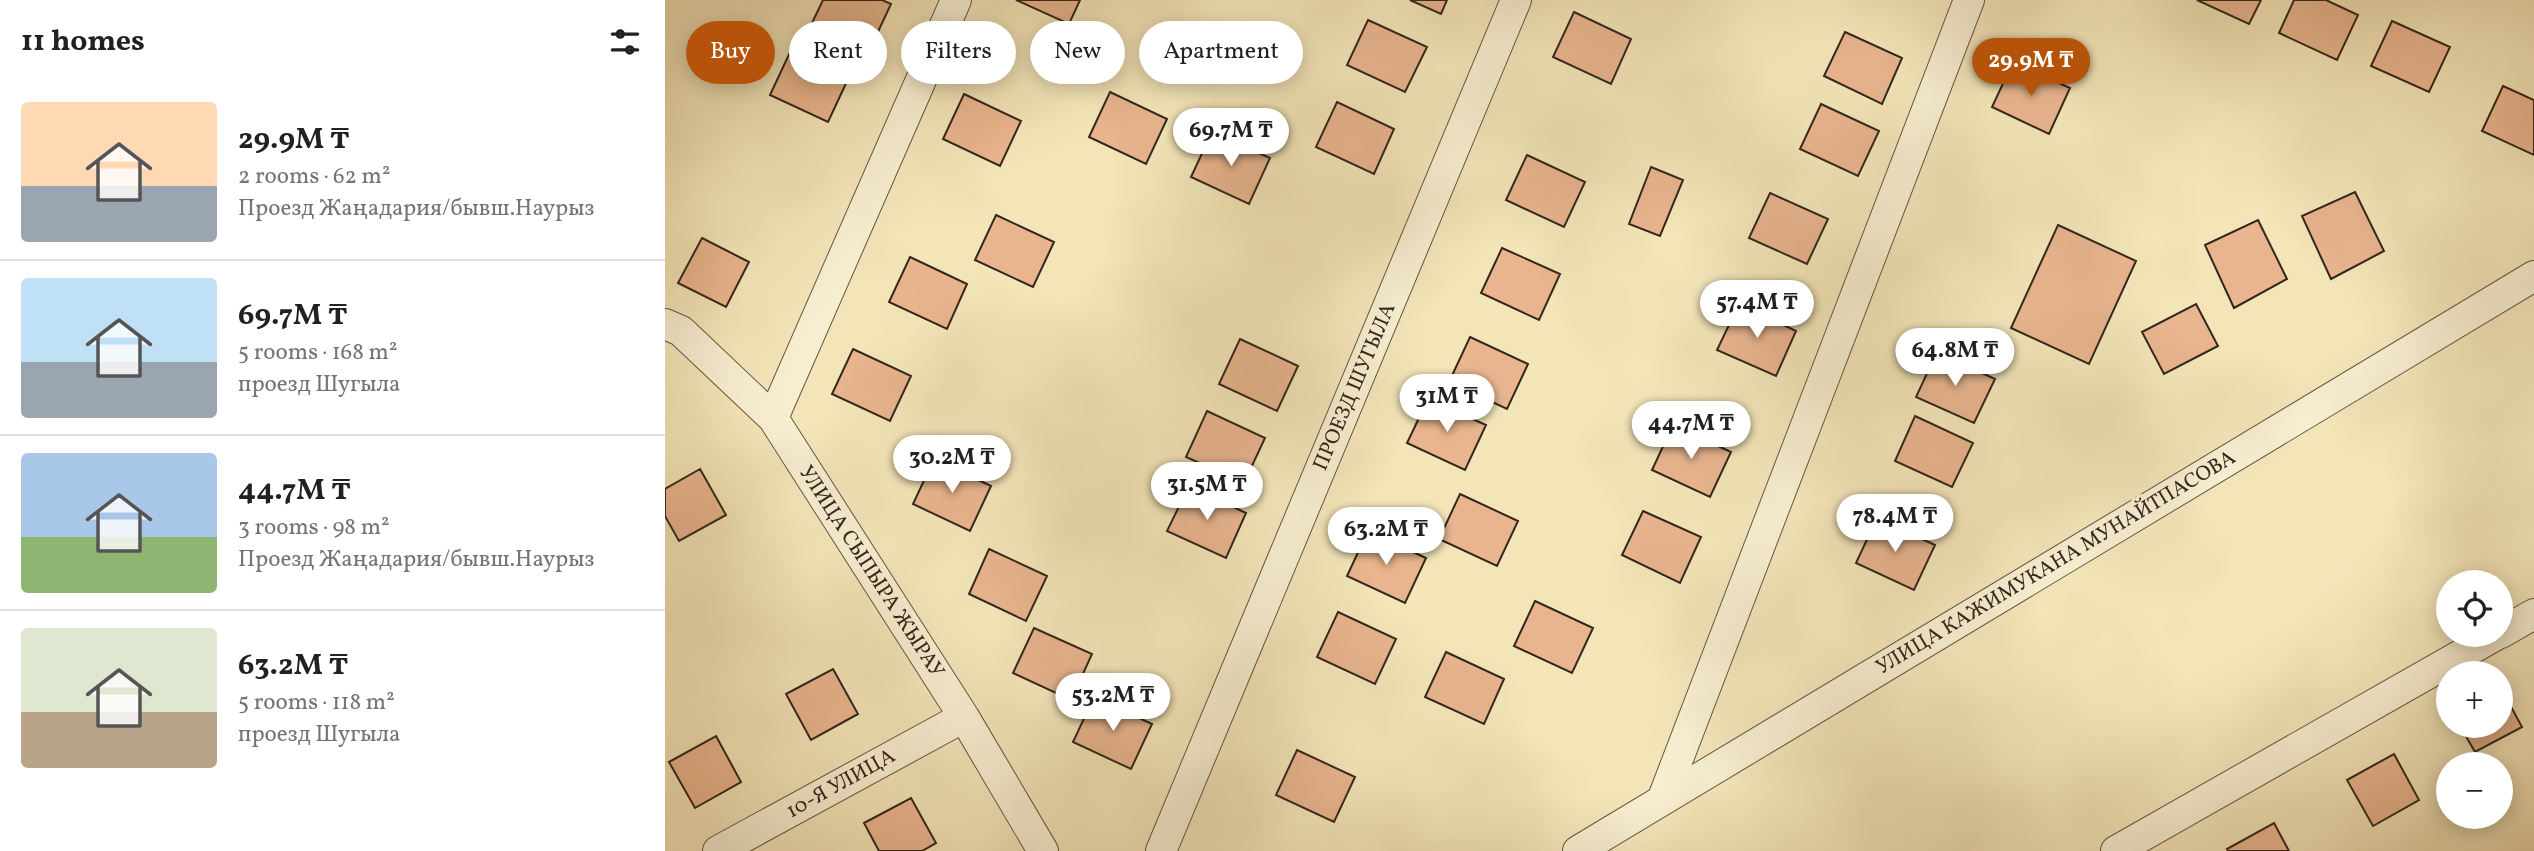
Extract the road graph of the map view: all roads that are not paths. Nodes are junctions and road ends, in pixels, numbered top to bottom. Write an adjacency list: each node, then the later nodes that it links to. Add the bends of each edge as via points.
1 (956, 0): 6 (street)
2 (1516, 0): 15 (street, ПРОЕЗД ШУГЫЛА)
3 (1969, 0): 11 (street)
4 (2534, 276): 11 (street, УЛИЦА КАЖИМУКАНА МУНАЙТПАСОВА)
5 (665, 324): 6 (street, УЛИЦА СЫПЫРА ЖЫРАУ, via 681,331)
6 (773, 418): 10 (street, УЛИЦА СЫПЫРА ЖЫРАУ)
7 (2534, 614): 8 (street)
8 (2513, 626)
9 (2475, 647): 12 (street)
10 (964, 717): 13 (street, 10-Я УЛИЦА); 14 (street, УЛИЦА СЫПЫРА ЖЫРАУ)
11 (1664, 799): 16 (street, УЛИЦА КАЖИМУКАНА МУНАЙТПАСОВА)
12 (2119, 850)
13 (718, 851)
14 (1043, 851)
15 (1161, 851)
16 (1578, 851)

